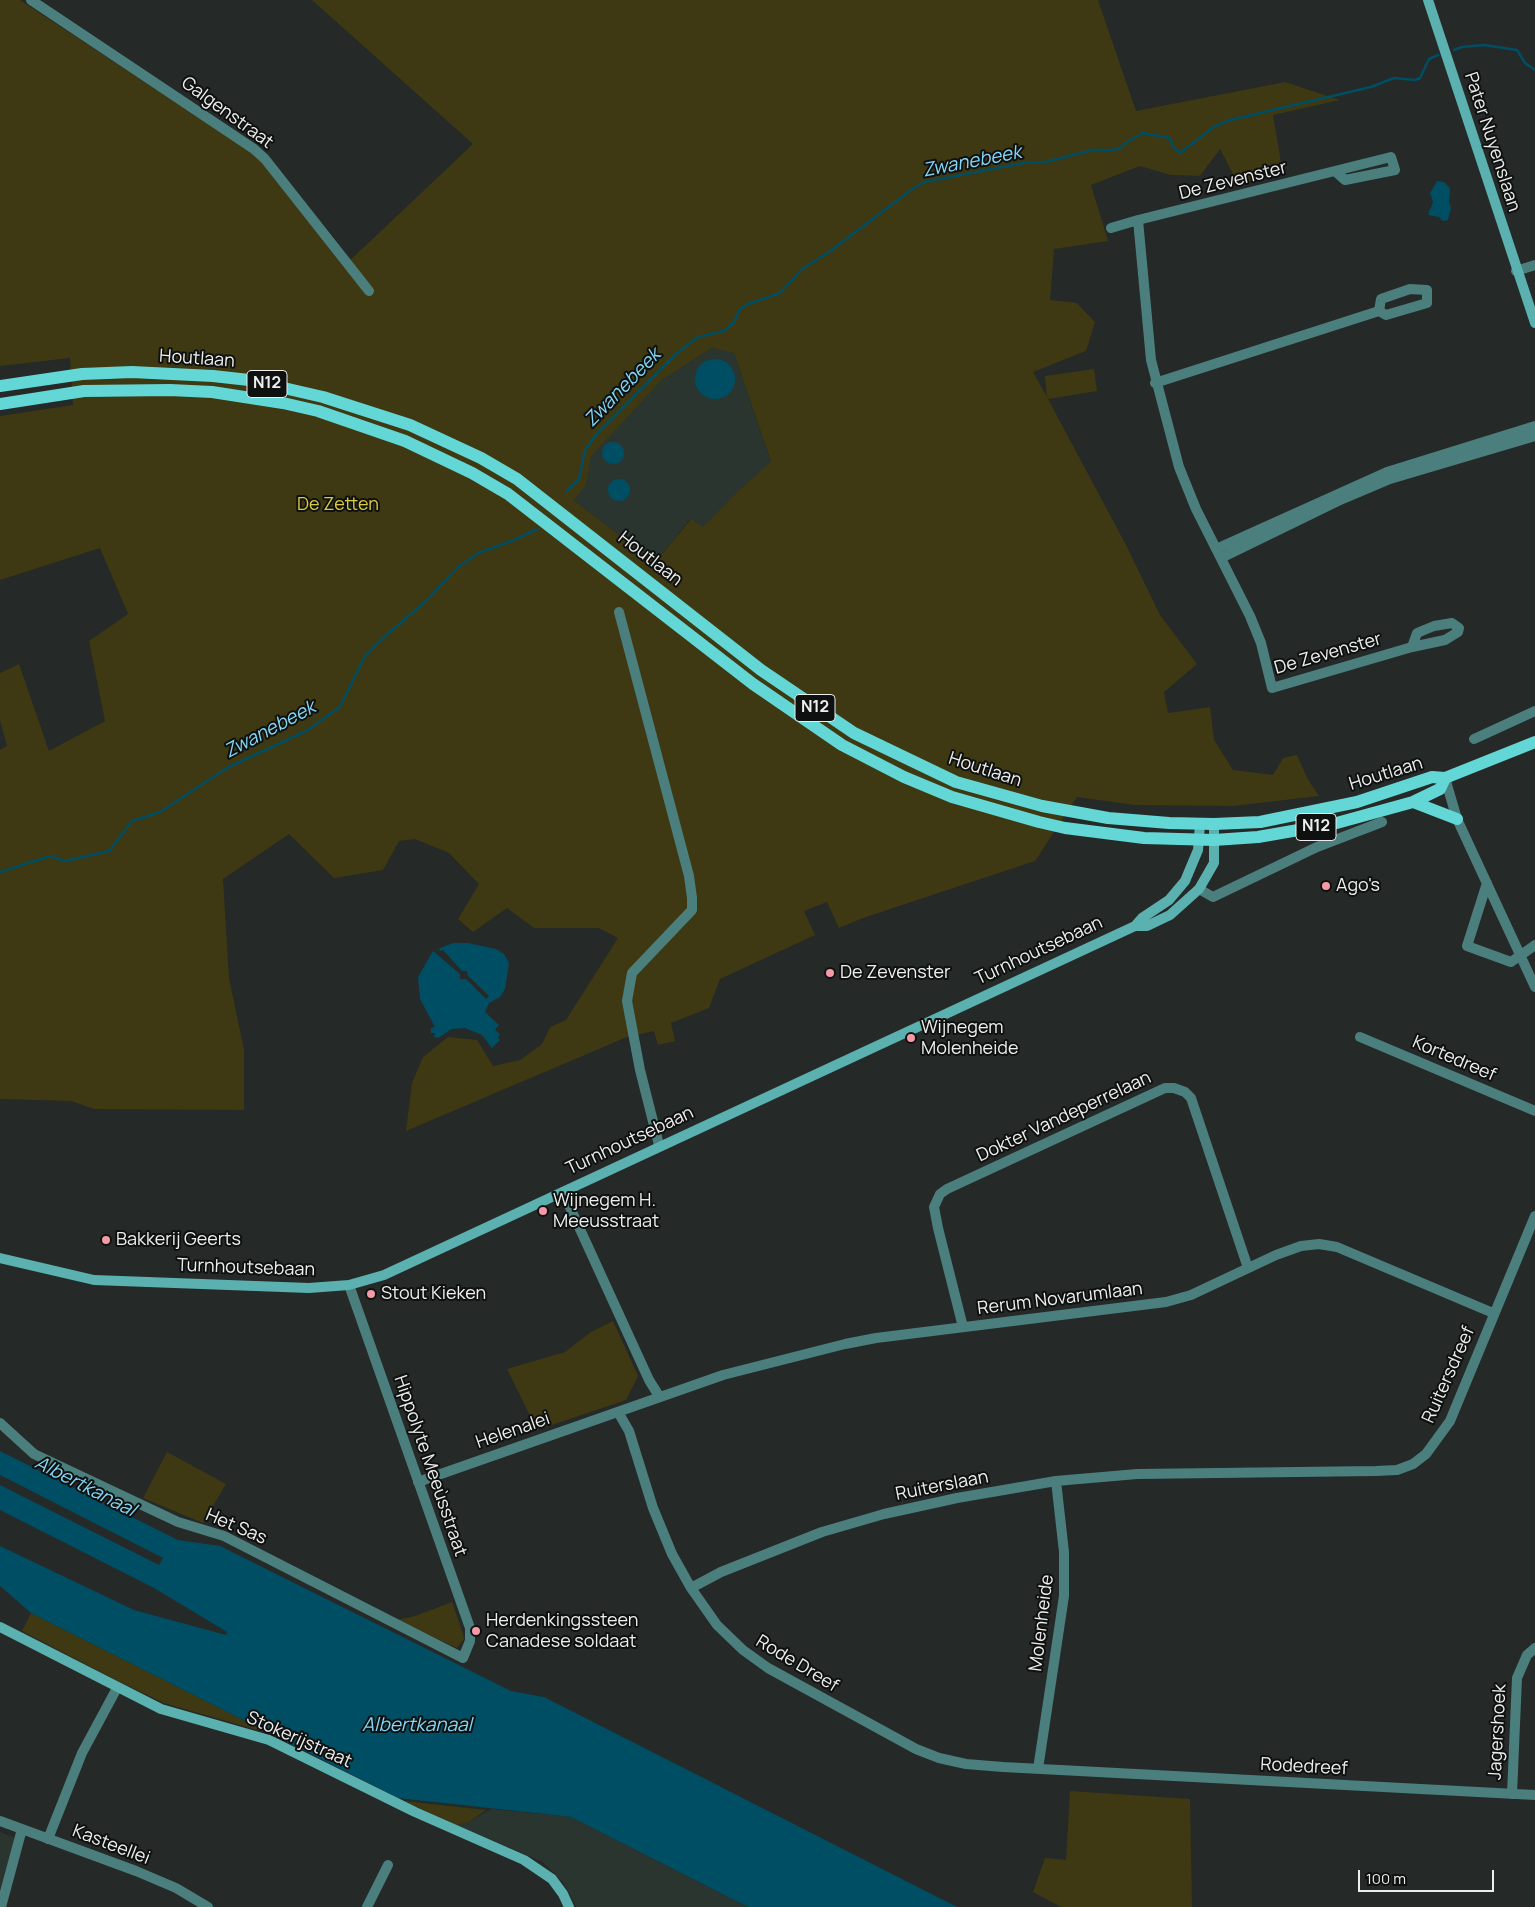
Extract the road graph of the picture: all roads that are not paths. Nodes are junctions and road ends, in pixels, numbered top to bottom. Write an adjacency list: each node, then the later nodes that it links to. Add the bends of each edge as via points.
1 (31, 0): 8 (street, Galgenstraat, via 254,149)
2 (1428, 0): 7 (main road, Pater Nuyenslaan)
3 (1336, 172): 3 (street, De Zevenster, via 1345,180 1394,170 1391,157); 4 (street, De Zevenster)
4 (1138, 220): 5 (street, De Zevenster); 11 (street, De Zevenster)
5 (1111, 228)
6 (1535, 265): 7 (street)
7 (1516, 271): 10 (main road, Pater Nuyenslaan)
8 (369, 291)
9 (1379, 311): 11 (street)
10 (1535, 323)
11 (1155, 383): 17 (street, De Zevenster, via 1179,467)
12 (0, 386): 27 (main road, Houtlaan / N12, via 82,374 132,372 213,376 288,388 381,414 436,436 517,479 761,670 830,719 880,746 956,782 1034,804 1108,818)
13 (0, 404): 29 (main road, Houtlaan / N12, via 84,391 212,392 301,407 378,430 436,454 508,494 786,709 871,761 952,797 1056,826 1127,836)
14 (1535, 426): 16 (street)
15 (1535, 436): 16 (street)
16 (1474, 450): 17 (street, via 1389,476)
17 (1218, 554): 19 (street, De Zevenster, via 1261,643 1272,688)
18 (619, 612): 40 (street, via 689,876 692,898 692,910 632,973 627,1001)
19 (1412, 647)
20 (1535, 711): 21 (street)
21 (1474, 739)
22 (1535, 742): 23 (main road, N12)
23 (1445, 778): 24 (main road, Houtlaan / N12, via 1440,789); 25 (street); 28 (main road, Houtlaan / N12, via 1432,777 1358,802 1289,817)
24 (1413, 802): 25 (main road); 30 (main road, Houtlaan / N12, via 1304,830)
25 (1457, 819): 32 (street)
26 (1382, 822): 33 (street, via 1317,847 1213,898)
27 (1200, 824): 28 (main road, Houtlaan / N12); 29 (main road, Turnhoutsebaan)
28 (1214, 824): 30 (main road, Turnhoutsebaan)
29 (1199, 840): 30 (main road, Houtlaan / N12); 31 (main road, Turnhoutsebaan)
30 (1214, 840): 33 (main road, Turnhoutsebaan, via 1214,863)
31 (1186, 881): 33 (main road); 34 (main road, Turnhoutsebaan, via 1169,900)
32 (1487, 882): 36 (street); 36 (street, via 1467,946 1511,962)
33 (1199, 889): 34 (main road, Turnhoutsebaan, via 1170,915 1147,926)
34 (1135, 926): 40 (main road, Turnhoutsebaan)
35 (1535, 945): 36 (street)
36 (1520, 955): 37 (street)
37 (1535, 987)
38 (1360, 1037): 39 (street, Kortedreef)
39 (1535, 1111)
40 (659, 1145): 41 (main road, Turnhoutsebaan)
41 (563, 1192): 45 (main road, Turnhoutsebaan, via 384,1274); 48 (street)
42 (1535, 1216): 46 (street, Ruitersdreef)
43 (0, 1259): 45 (main road, Turnhoutsebaan, via 94,1280 309,1288)
44 (1248, 1268): 46 (street, Rerum Novarumlaan, via 1302,1246 1337,1247); 47 (street, Rerum Novarumlaan, via 1191,1295 1166,1302); 47 (street, Dokter Vandeperrelaan, via 1191,1098 1186,1092 1165,1088 940,1194 934,1207)
45 (349, 1285): 53 (street, Hippolyte Meeùsstraat)
46 (1493, 1314): 51 (street, Ruitersdreef, via 1450,1421 1426,1454 1413,1464 1397,1470 1376,1471)
47 (963, 1328): 48 (street, Rerum Novarumlaan, via 845,1344 723,1375)
48 (656, 1397): 49 (street, Rerum Novarumlaan)
49 (623, 1410): 53 (street, Helenalei); 54 (street, Rode Dreef, via 630,1420 629,1431 663,1532)
50 (0, 1423): 57 (street, Het Sas, via 34,1454 178,1522 224,1536)
51 (1212, 1472): 52 (street, Ruiterslaan)
52 (1056, 1481): 54 (street, Ruiterslaan, via 884,1514 831,1530 721,1572); 59 (street, Molenheide, via 1064,1552 1064,1596)
53 (418, 1482): 57 (street, Hippolyte Meeùsstraat, via 470,1628 470,1641)
54 (691, 1588): 59 (street, Rode Dreef, via 717,1626 743,1650 916,1749 966,1764)
55 (0, 1627): 58 (main road, Stokerijstraat)
56 (1535, 1648): 61 (street, Jagershoek, via 1527,1655 1517,1678)
57 (463, 1658)
58 (117, 1688): 65 (street, via 82,1753); 70 (main road, Stokerijstraat, via 161,1710 269,1740 414,1812 524,1860 552,1879)
59 (1038, 1769): 60 (street, Rode Dreef)
60 (1072, 1771): 61 (street, Rodedreef)
61 (1512, 1794): 62 (street, Rodedreef)
62 (1535, 1795)
63 (0, 1821): 64 (street, Kasteellei)
64 (22, 1829): 65 (street, Kasteellei); 67 (street)
65 (48, 1839): 68 (street, Kasteellei, via 160,1881)
66 (388, 1865): 69 (street)
67 (1, 1907)
68 (208, 1907)
69 (367, 1907)
70 (568, 1907)

